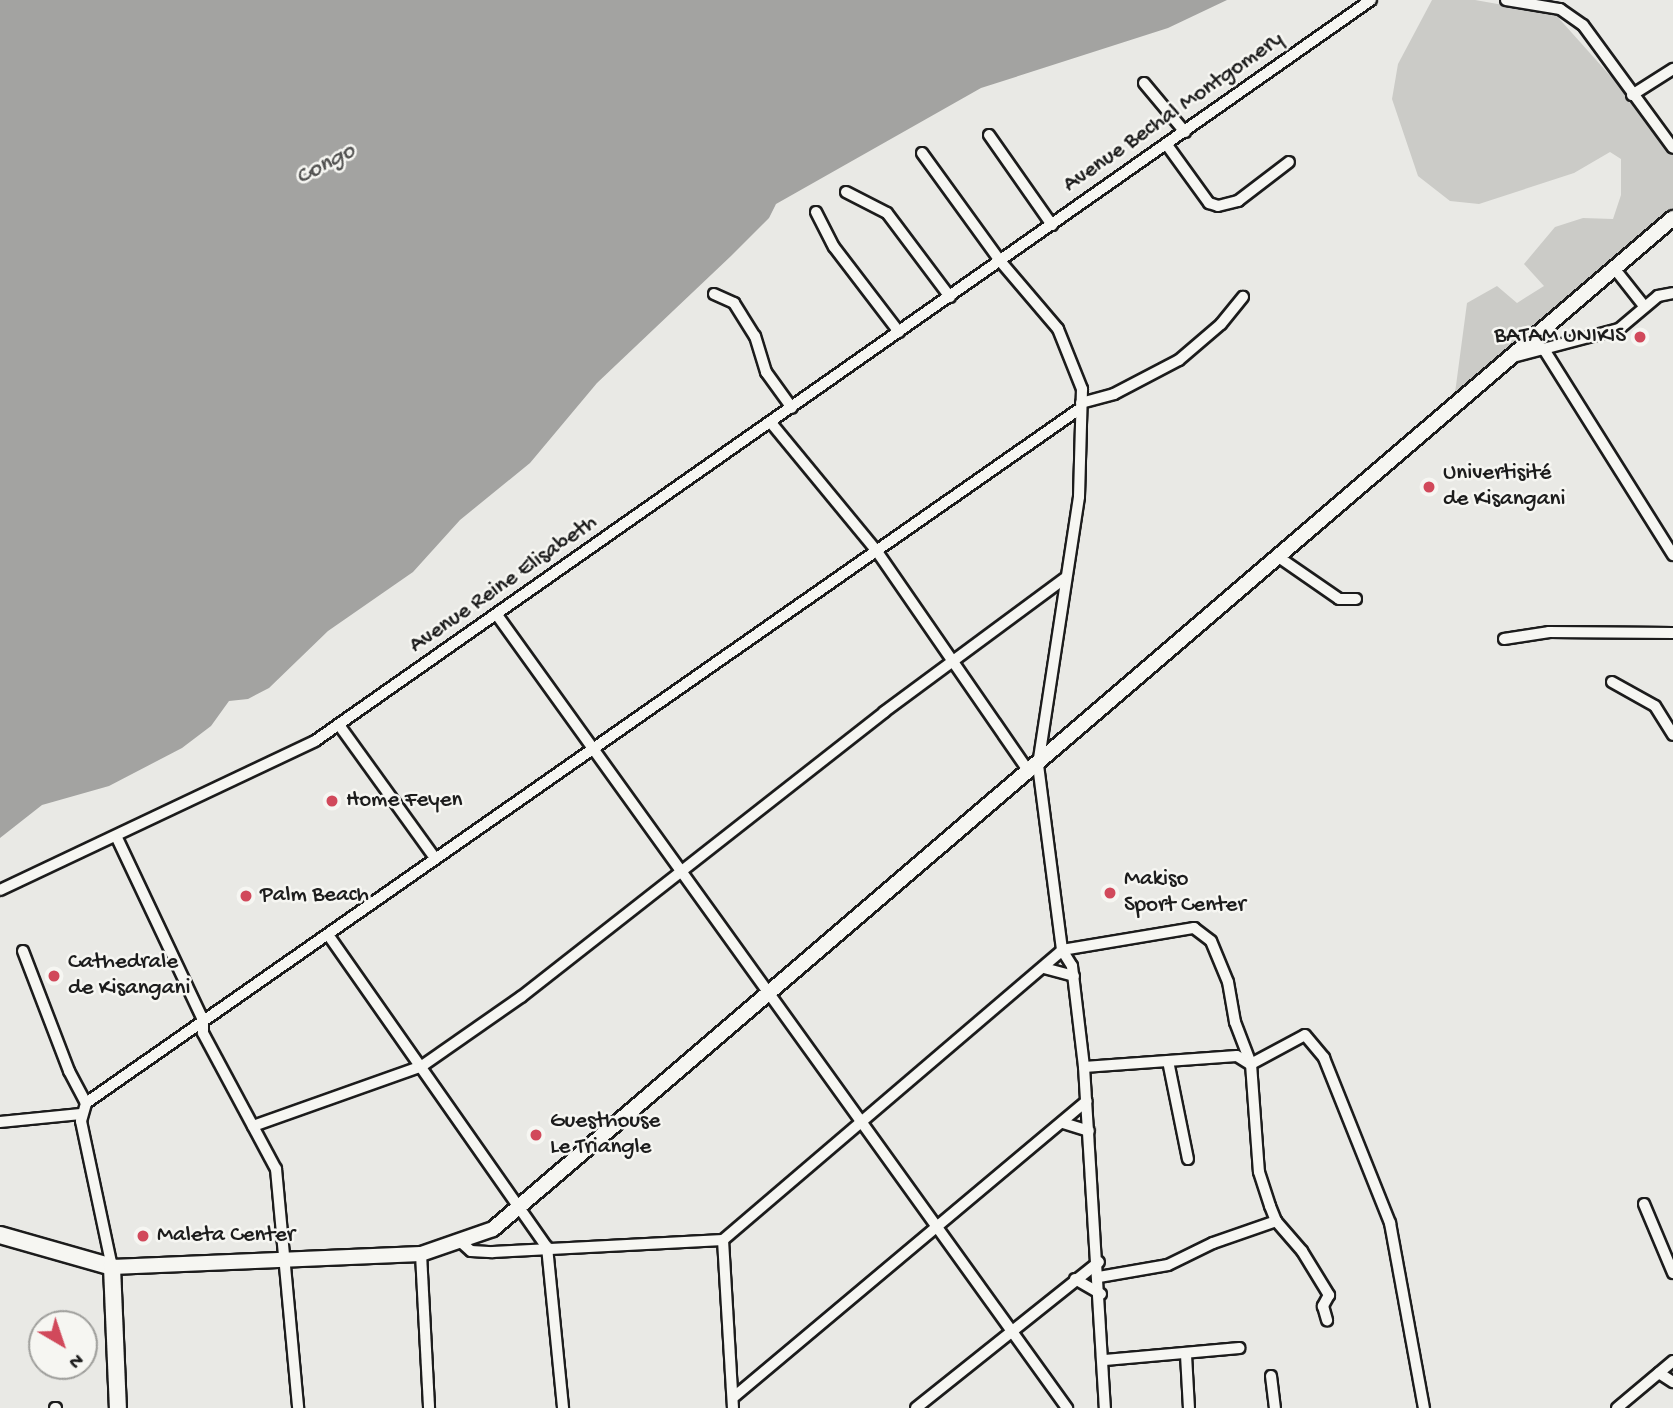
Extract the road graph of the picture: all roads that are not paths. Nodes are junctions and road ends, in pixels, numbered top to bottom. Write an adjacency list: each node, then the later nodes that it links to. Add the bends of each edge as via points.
1 (1371, 0): 6 (street, Avenue Bechal Montgomery)
2 (1506, 0): 5 (street, via 1542,4 1575,18)
3 (1673, 69): 5 (street)
4 (1144, 83): 6 (street)
5 (1632, 95): 9 (street)
6 (1185, 132): 8 (street, Avenue Bechal Montgomery)
7 (989, 135): 15 (street)
8 (1167, 145): 11 (street, via 1209,203 1219,206 1238,201); 15 (street, Avenue Bechal Montgomery)
9 (1673, 148)
10 (922, 153): 16 (street)
11 (1289, 162)
12 (846, 192): 20 (street, via 887,213)
13 (816, 212): 23 (street, via 834,247)
14 (1673, 218): 17 (main road)
15 (1052, 225): 16 (street, Avenue Bechal Montgomery)
16 (1001, 262): 20 (street, Avenue Reine Elisabeth); 27 (street, via 1058,329 1079,377)
17 (1614, 268): 22 (street); 24 (main road)
18 (1673, 293): 22 (street)
19 (714, 294): 28 (street, via 734,303 755,336 766,372)
20 (950, 297): 23 (street, Avenue Reine Elisabeth)
21 (1243, 297): 27 (street, via 1221,324 1179,359 1114,394)
22 (1644, 306): 25 (street, via 1619,329)
23 (899, 332): 28 (street, Avenue Reine Elisabeth)
24 (1530, 338): 25 (street); 26 (main road)
25 (1545, 351): 26 (street); 31 (street)
26 (1507, 358): 32 (main road)
27 (1080, 406): 30 (street); 33 (street, via 1079,497)
28 (792, 408): 29 (street, Avenue Reine Elisabeth)
29 (772, 424): 30 (street); 35 (street, Avenue Reine Elisabeth)
30 (876, 550): 38 (street); 42 (street)
31 (1673, 555)
32 (1277, 556): 34 (street, via 1339,599); 43 (main road)
33 (1065, 578): 38 (street); 43 (street)
34 (1356, 599)
35 (497, 615): 40 (street, Avenue Reine Elisabeth); 42 (street)
36 (1673, 632): 37 (street, via 1549,632)
37 (1504, 639)
38 (952, 661): 43 (street); 46 (street)
39 (1612, 682): 41 (street, via 1655,706)
40 (339, 725): 44 (street, Avenue Reine Elisabeth, via 289,756); 45 (street)
41 (1673, 735)
42 (592, 749): 45 (street); 46 (street)
43 (1033, 769): 49 (street); 53 (main road)
44 (117, 838): 47 (street, Avenue Reine Elisabeth); 54 (street)
45 (435, 858): 48 (street)
46 (684, 870): 53 (street); 57 (street, via 521,997)
47 (0, 890)
48 (330, 936): 54 (street); 57 (street)
49 (1062, 950): 51 (street); 52 (street); 56 (street, via 1174,929 1201,930 1211,941 1228,982 1235,1022)
50 (23, 951): 60 (street)
51 (1044, 968): 52 (street); 62 (street)
52 (1074, 976): 58 (street)
53 (770, 993): 62 (street); 68 (main road)
54 (203, 1020): 60 (street); 64 (street, via 203,1033)
55 (1168, 1061): 56 (street, via 1237,1056); 58 (street); 66 (street)
56 (1251, 1064): 69 (street, via 1259,1172); 103 (street, via 1305,1035 1324,1058 1390,1223)
57 (422, 1066): 64 (street); 68 (street)
58 (1084, 1067): 59 (street)
59 (1087, 1101): 63 (street); 65 (street)
60 (84, 1109): 61 (street); 78 (street)
61 (0, 1122)
62 (861, 1122): 70 (street); 72 (street)
63 (1063, 1123): 65 (street); 70 (street)
64 (253, 1126): 76 (street, via 277,1176)
65 (1089, 1131): 77 (street)
66 (1188, 1159)
67 (1644, 1205): 79 (street)
68 (519, 1209): 73 (main road, via 493,1229); 74 (street)
69 (1276, 1222): 80 (street, via 1213,1243 1168,1265); 83 (street, via 1302,1251 1329,1295 1323,1306)
70 (938, 1227): 84 (street); 92 (street)
71 (0, 1235): 78 (highway)
72 (723, 1240): 74 (street); 92 (street)
73 (462, 1243): 74 (street, via 471,1251); 75 (main road)
74 (547, 1247): 96 (street)
75 (421, 1254): 76 (main road); 95 (street)
76 (285, 1260): 78 (main road); 94 (street)
77 (1099, 1262): 80 (street); 81 (street)
78 (112, 1266): 93 (highway)
79 (1673, 1273)
80 (1100, 1277): 82 (street)
81 (1075, 1279): 82 (street); 84 (street)
82 (1101, 1294): 87 (street)
83 (1327, 1320)
84 (1014, 1329): 98 (street); 99 (street)
85 (1239, 1348): 86 (street)
86 (1186, 1355): 87 (street); 101 (street)
87 (1105, 1360): 100 (street)
88 (1673, 1361): 89 (street)
89 (1659, 1373): 91 (street); 104 (street)
90 (1271, 1376): 102 (street)
91 (1673, 1382)
92 (735, 1396): 97 (street)
93 (118, 1408)
94 (298, 1408)
95 (429, 1408)
96 (563, 1408)
97 (733, 1408)
98 (916, 1408)
99 (1067, 1408)
100 (1105, 1408)
101 (1189, 1408)
102 (1275, 1408)
103 (1424, 1408)
104 (1617, 1408)

